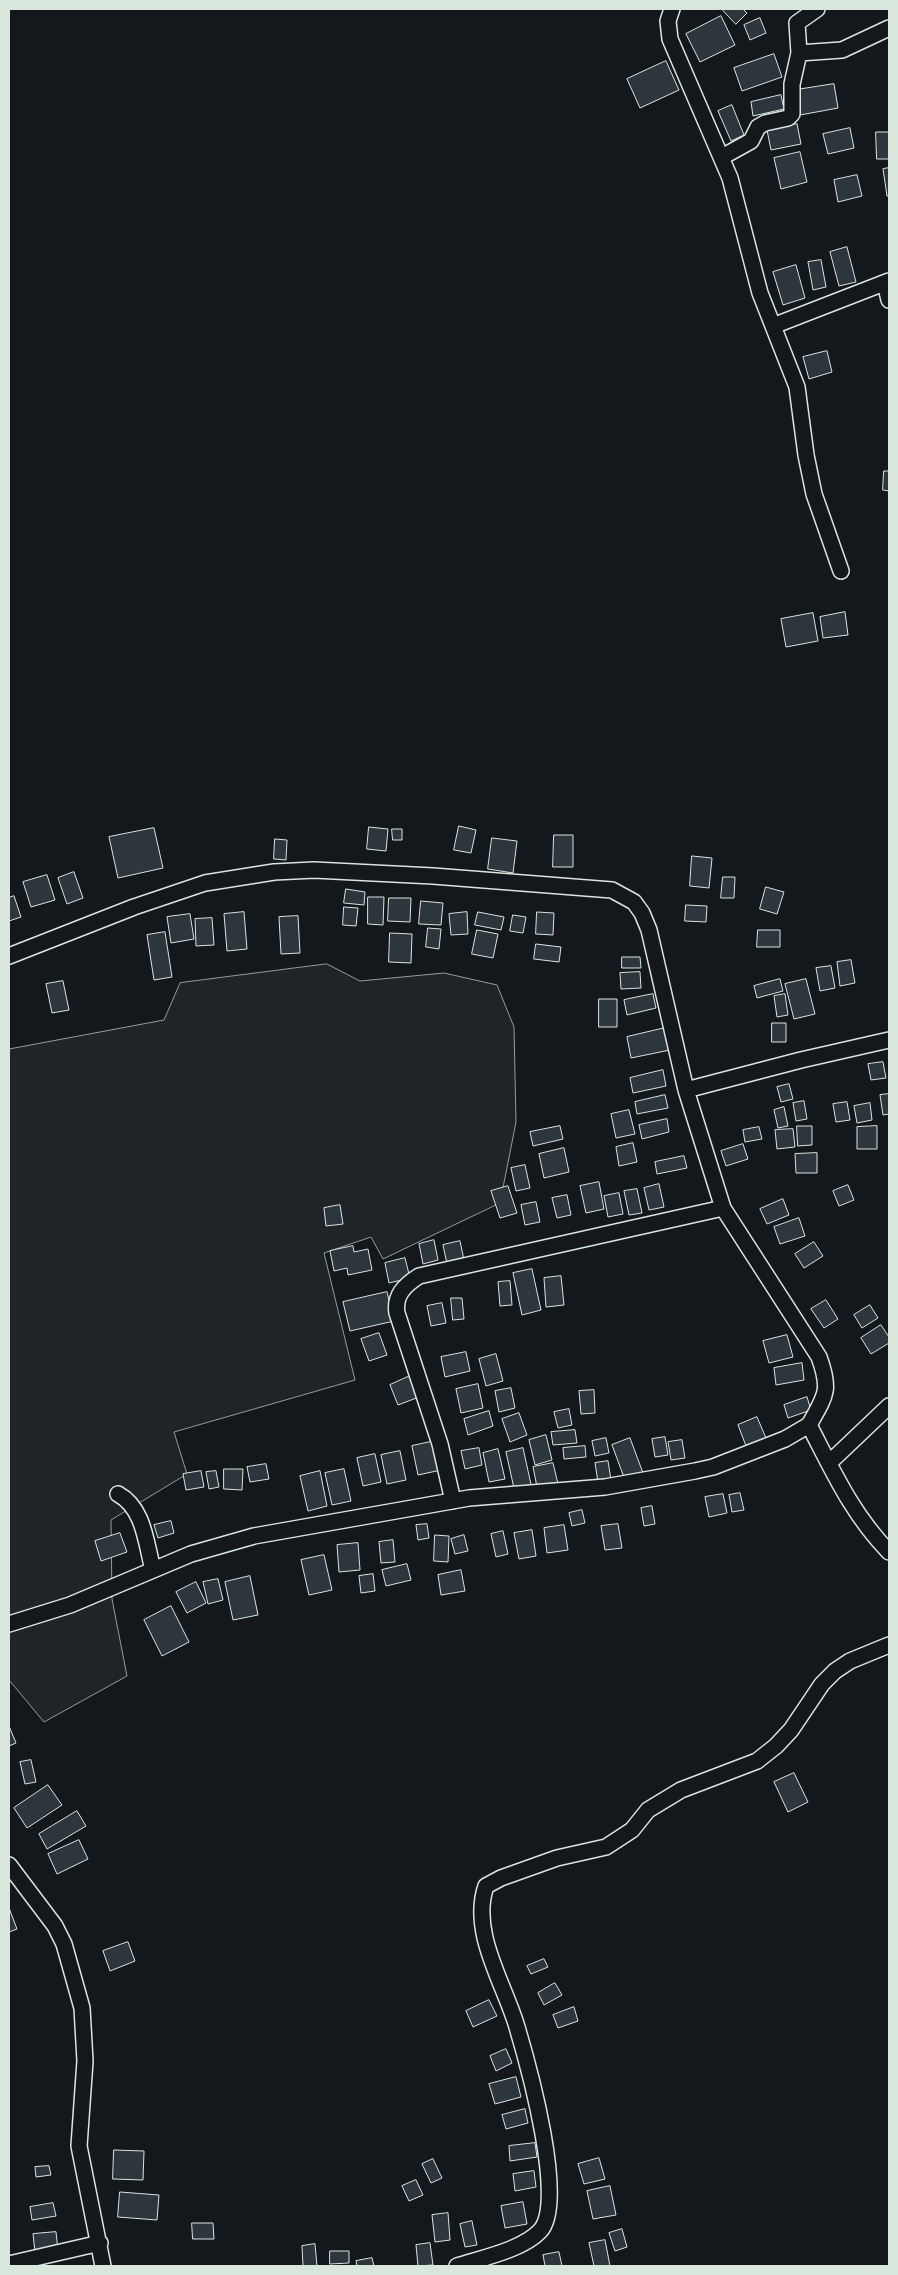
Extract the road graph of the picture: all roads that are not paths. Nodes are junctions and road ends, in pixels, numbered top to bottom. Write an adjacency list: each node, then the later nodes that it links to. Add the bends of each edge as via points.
1 (672, 9): 5 (street, via 668,22 670,39)
2 (817, 9): 4 (street, via 797,23)
3 (889, 28): 4 (street, via 842,50)
4 (800, 53): 5 (street, via 792,84 792,114 758,127 752,141)
5 (722, 158): 8 (street)
6 (887, 282): 7 (street); 8 (street)
7 (889, 300)
8 (772, 326): 9 (street, via 797,387 814,494)
9 (841, 571)
10 (9, 956): 12 (street, via 205,883 274,872 314,870 433,876 612,890 634,902 649,930)
11 (889, 1040): 12 (street)
12 (686, 1090): 13 (street)
13 (723, 1208): 15 (street, via 819,1357 827,1389); 18 (street, via 419,1276 405,1286 395,1304 397,1313 440,1444)
14 (889, 1406): 16 (street)
15 (810, 1425): 16 (street); 18 (street, via 785,1440 695,1471 605,1487)
16 (829, 1463): 19 (street, via 840,1487)
17 (118, 1494): 20 (street, via 131,1504 141,1522)
18 (453, 1501): 20 (street, via 254,1536 191,1554)
19 (889, 1552)
20 (153, 1570): 21 (street, via 70,1605)
21 (9, 1624)
22 (889, 1645): 27 (street, via 850,1661 835,1671 822,1684 791,1730 757,1761 681,1790 648,1810 632,1830 606,1847 557,1858 486,1886 481,1900 488,1951 517,2027 541,2120 551,2197 548,2219 530,2239)
23 (9, 1865): 24 (street, via 55,1926 82,2008 85,2061 79,2146)
24 (100, 2243): 25 (street); 26 (street)
25 (9, 2264)
26 (103, 2266)
27 (457, 2266)

